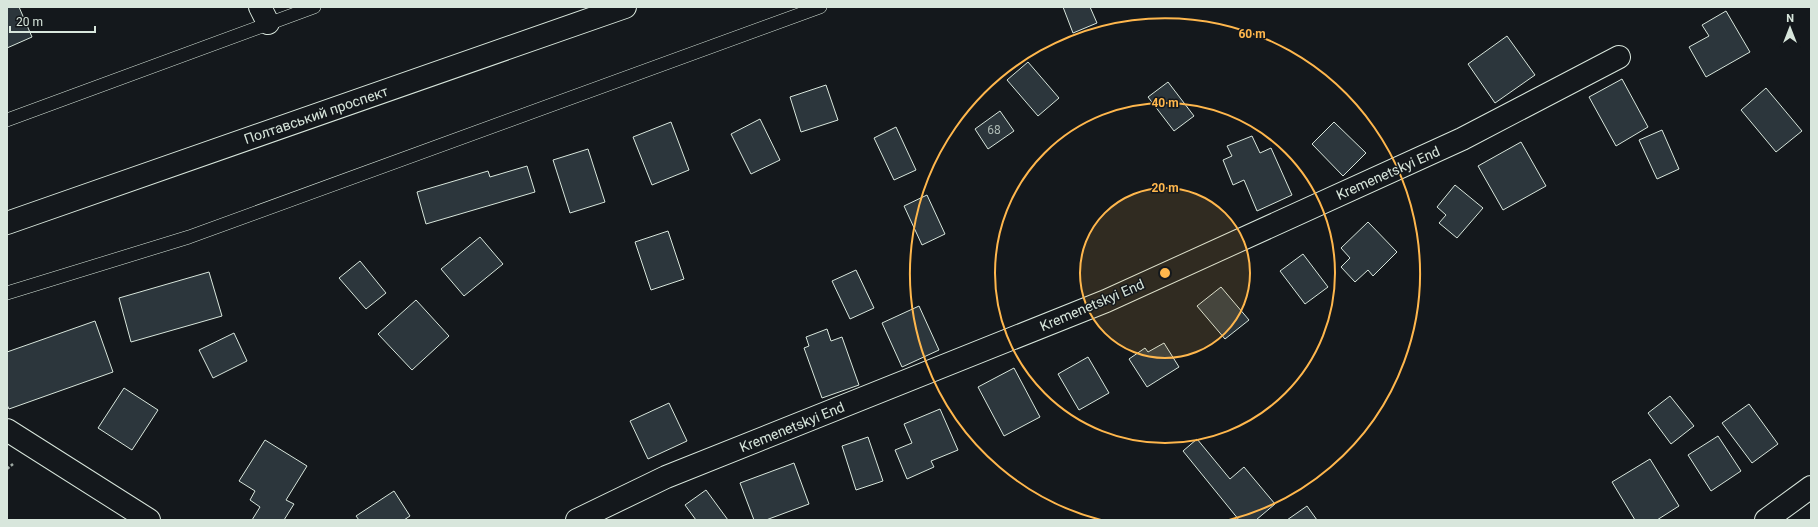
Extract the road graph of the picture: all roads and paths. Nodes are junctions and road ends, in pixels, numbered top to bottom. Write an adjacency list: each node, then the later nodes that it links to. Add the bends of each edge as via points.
1 (314, 7): 4 (lane)
2 (625, 7): 7 (main road, Полтавський проспект)
3 (820, 7): 8 (lane, via 189,237)
4 (264, 15): 6 (lane)
5 (1619, 57): 12 (main road, Kremenetskyi End, via 1462,139 1106,301 666,477)
6 (7, 120)
7 (7, 223)
8 (7, 293)
9 (7, 430): 11 (main road)
10 (1811, 487): 13 (main road)
11 (149, 520)
12 (577, 520)
13 (1766, 520)

